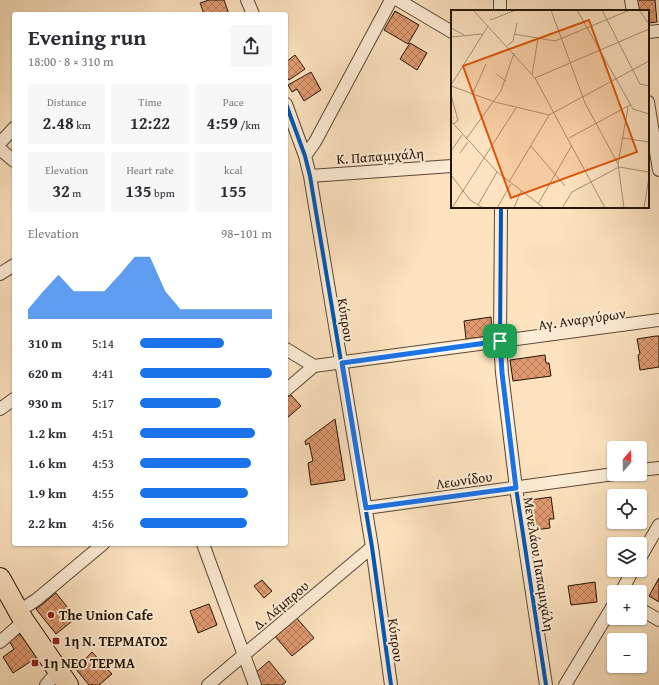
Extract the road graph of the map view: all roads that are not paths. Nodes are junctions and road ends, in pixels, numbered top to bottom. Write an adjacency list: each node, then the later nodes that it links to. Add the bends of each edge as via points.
1 (247, 0): 6 (street)
2 (391, 0): 16 (street)
3 (398, 0): 7 (street)
4 (631, 0): 5 (street)
5 (633, 10)
6 (252, 12)
7 (451, 31)
8 (659, 31): 9 (street)
9 (649, 32)
10 (288, 109): 16 (street, Κύπρου)
11 (649, 110): 15 (street)
12 (12, 130): 13 (street)
13 (0, 143)
14 (0, 150): 17 (street)
15 (654, 153): 19 (street)
16 (305, 156): 20 (street, Κύπρου)
17 (12, 159)
18 (451, 166): 20 (street, Κ. Παπαμιχάλη)
19 (659, 170)
20 (310, 176): 27 (street, Κύπρου)
21 (501, 208): 25 (street, Μενελάου Παπαμιχάλη)
22 (12, 267): 23 (street)
23 (0, 274)
24 (659, 320): 25 (street, Αγ. Αναργύρων)
25 (500, 341): 27 (street, Αγ. Αναργύρων); 35 (street, Μενελάου Παπαμιχάλη)
26 (288, 350): 28 (street)
27 (342, 363): 28 (street, Αγ. Αναργύρων); 36 (street, Κύπρου)
28 (314, 366): 29 (street)
29 (288, 388)
30 (12, 400): 31 (street)
31 (0, 409)
32 (659, 468): 33 (street)
33 (647, 469)
34 (607, 475): 35 (street, Λεωνίδου)
35 (516, 488): 36 (street, Λεωνίδου); 53 (street, Μενελάου Παπαμιχάλη)
36 (366, 508): 41 (street, Κύπρου)
37 (659, 525): 40 (street)
38 (101, 546): 44 (street, via 36,600)
39 (204, 546): 48 (street)
40 (647, 546)
41 (372, 547): 48 (street, Δ. Λάμπρου); 52 (street, Κύπρου)
42 (0, 578): 44 (main road)
43 (647, 613): 46 (street)
44 (22, 616): 47 (street); 49 (main road)
45 (607, 616): 54 (street)
46 (659, 620)
47 (0, 642)
48 (244, 656): 50 (street, Δ. Λάμπρου); 51 (street)
49 (57, 680)
50 (208, 685)
51 (255, 685)
52 (391, 685)
53 (546, 685)
54 (565, 685)

